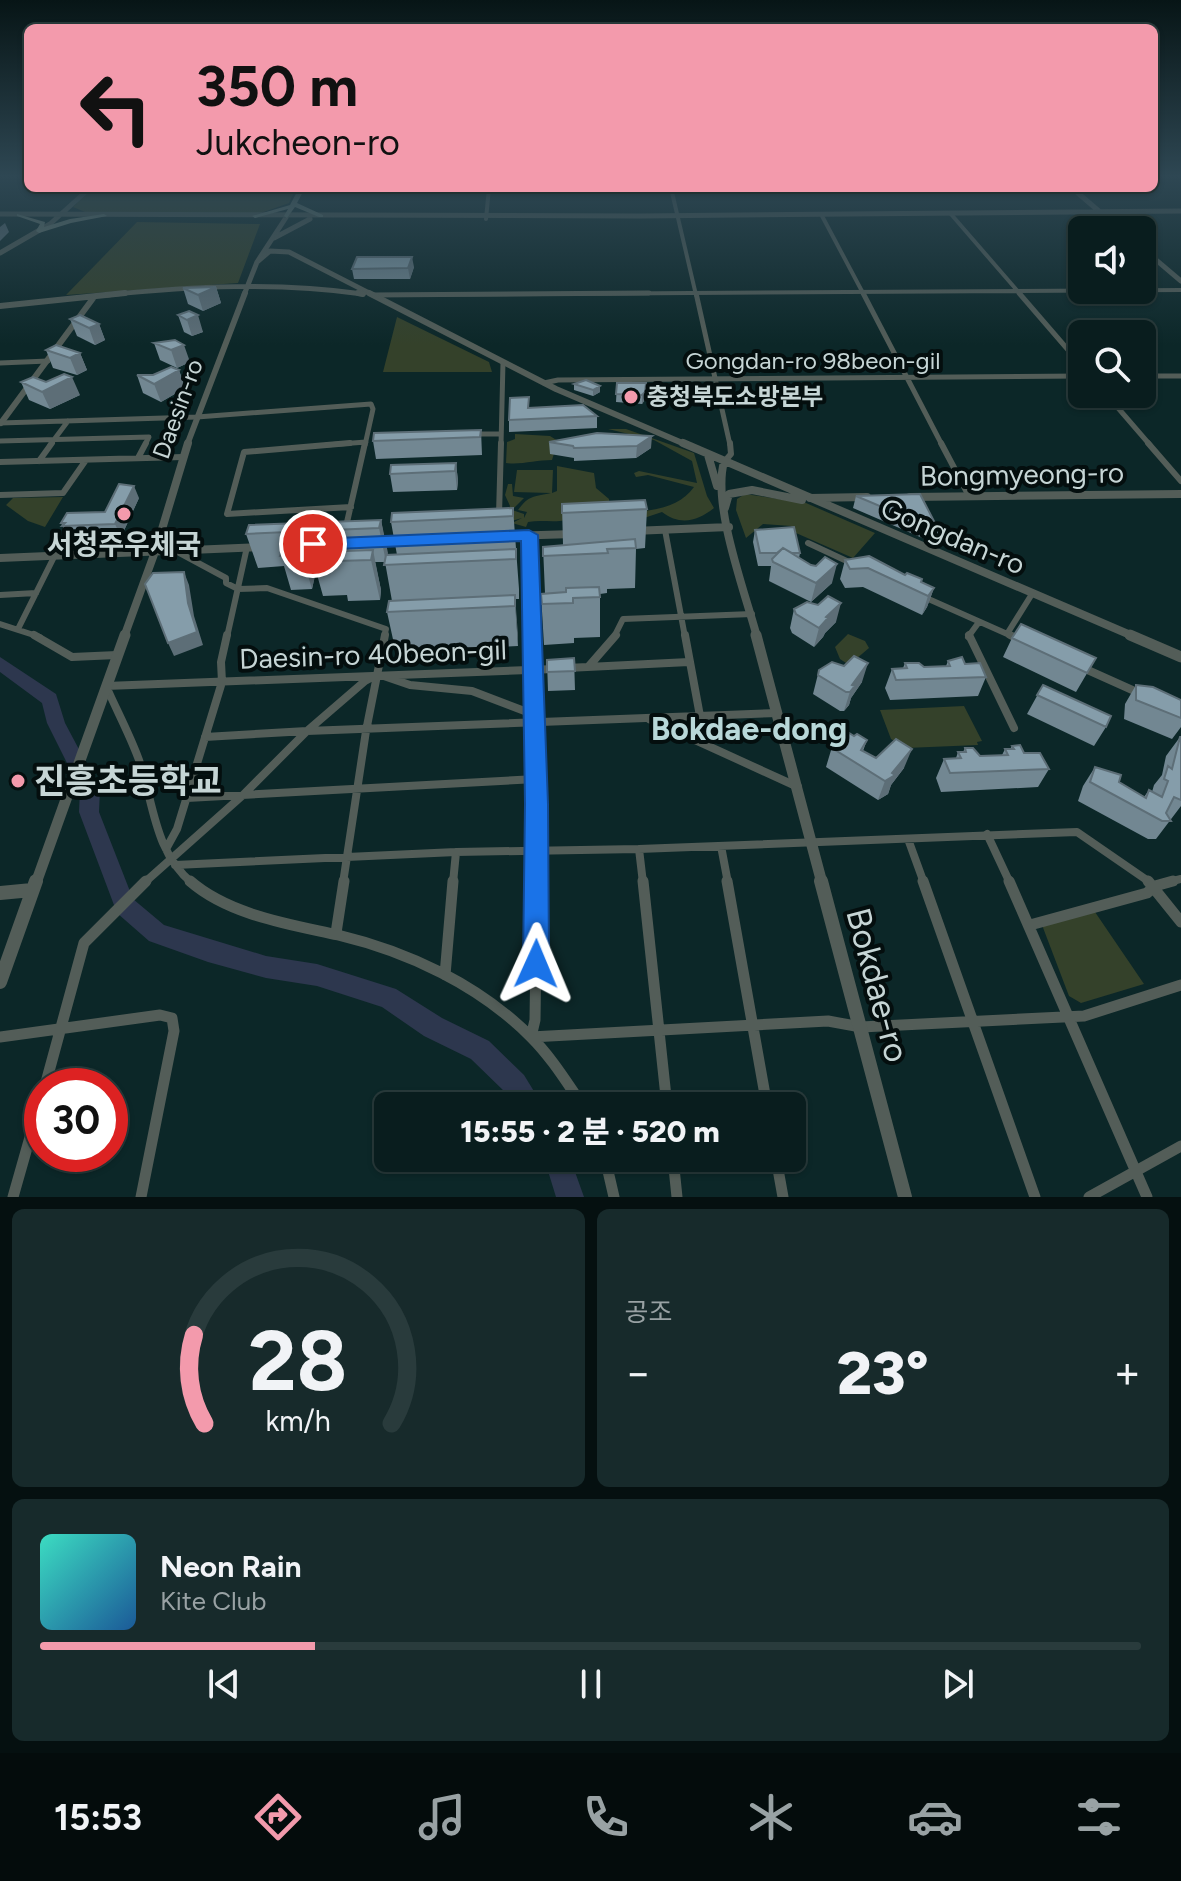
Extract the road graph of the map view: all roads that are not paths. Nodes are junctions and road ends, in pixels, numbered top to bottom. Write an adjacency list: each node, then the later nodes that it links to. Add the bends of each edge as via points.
1 (36, 233): 12 (street)
2 (270, 233): 10 (street)
3 (275, 233): 10 (street, Daesin-ro)
4 (281, 233): 10 (street)
5 (292, 233): 9 (street)
6 (682, 233): 22 (street)
7 (831, 233): 21 (street)
8 (967, 233): 20 (street)
9 (291, 236)
10 (271, 239): 11 (street, Gongdan-ro); 14 (street, Daesin-ro)
11 (289, 252): 14 (street, via 270,251); 15 (street, Gongdan-ro)
12 (0, 253)
13 (1156, 260): 16 (street)
14 (257, 262): 17 (street, Daesin-ro)
15 (337, 278): 18 (street, via 332,287); 23 (street, Gongdan-ro)
16 (1181, 281)
17 (248, 287): 18 (street); 24 (street); 37 (street, Daesin-ro)
18 (319, 289): 23 (street)
19 (1181, 290): 20 (street)
20 (1018, 291): 21 (street); 26 (street)
21 (861, 292): 22 (street); 33 (street)
22 (697, 293): 23 (street); 34 (street)
23 (371, 295): 28 (street, Gongdan-ro)
24 (94, 297): 25 (street); 27 (street)
25 (0, 306)
26 (1068, 350)
27 (48, 361): 29 (street); 39 (street)
28 (503, 362): 35 (street, Gongdan-ro); 41 (street)
29 (0, 363)
30 (1068, 376): 33 (street, Gongdan-ro 98beon-gil)
31 (1156, 376): 32 (street)
32 (1181, 376)
33 (905, 378): 34 (street, Gongdan-ro 98beon-gil); 57 (street)
34 (717, 380): 35 (street, Gongdan-ro 98beon-gil); 52 (street, via 731,454)
35 (544, 383): 46 (street, Gongdan-ro)
36 (1118, 408): 53 (street)
37 (197, 417): 38 (street); 44 (street, via 371,404); 47 (street, Daesin-ro)
38 (68, 421): 39 (street); 43 (street)
39 (1, 423)
40 (471, 434): 41 (street)
41 (501, 434): 72 (street)
42 (382, 435): 44 (street)
43 (54, 439): 45 (street); 48 (street, via 149,437); 50 (street)
44 (366, 439): 64 (street); 64 (street, via 244,452 227,514)
45 (0, 441)
46 (708, 455): 52 (street, Gongdan-ro); 65 (street)
47 (183, 457): 48 (street); 79 (street, Daesin-ro)
48 (138, 458): 49 (street)
49 (86, 460): 50 (street); 56 (street, via 63,493)
50 (38, 461): 51 (street)
51 (0, 462)
52 (724, 462): 61 (street, Gongdan-ro); 65 (street, Bokdae-ro)
53 (1181, 481)
54 (1181, 494): 57 (street, Bongmyeong-ro)
55 (0, 495): 56 (street)
56 (12, 495): 62 (street)
57 (969, 496): 60 (street, Bongmyeong-ro)
58 (864, 497): 59 (street, Bongmyeong-ro); 61 (street, Bongmyeong-ro); 66 (street, via 849,507)
59 (879, 497)
60 (894, 497)
61 (807, 498): 63 (street, Gongdan-ro)
62 (0, 504)
63 (822, 504): 65 (street, via 745,490 729,494); 66 (street, Gongdan-ro)
64 (351, 507): 74 (street)
65 (723, 508): 67 (street, Bokdae-ro)
66 (852, 518): 86 (street, Gongdan-ro)
67 (729, 527): 68 (street); 89 (street, Bokdae-ro)
68 (665, 530): 69 (street); 90 (street)
69 (620, 532)
70 (588, 533): 71 (street)
71 (529, 535): 72 (street); 101 (street)
72 (498, 537)
73 (416, 540): 75 (street)
74 (342, 543)
75 (357, 543)
76 (808, 543): 83 (street)
77 (269, 546): 78 (street)
78 (247, 547): 80 (street); 84 (street)
79 (156, 549): 80 (street); 81 (street); 96 (street, Daesin-ro)
80 (173, 549): 84 (street)
81 (55, 555): 82 (street); 85 (street)
82 (0, 558)
83 (865, 569)
84 (238, 589): 102 (street, via 267,588 386,629); 103 (street, via 221,662)
85 (36, 593): 87 (street); 93 (street)
86 (1032, 594): 94 (street); 97 (street, Gongdan-ro)
87 (0, 595)
88 (922, 595): 91 (street)
89 (752, 614): 90 (street); 106 (street, Bokdae-ro)
90 (681, 616): 99 (street); 100 (street, via 623,619)
91 (979, 622): 94 (street); 110 (street, via 968,637)
92 (0, 624): 93 (street)
93 (18, 629): 96 (street, via 72,657)
94 (1007, 634): 95 (street)
95 (1021, 640)
96 (117, 655): 104 (street, Daesin-ro)
97 (1181, 657)
98 (1065, 660): 105 (street)
99 (689, 662): 100 (street, Daesin-ro 40beon-gil); 107 (street)
100 (589, 666): 101 (street, Daesin-ro 40beon-gil)
101 (533, 670): 102 (street, Daesin-ro 40beon-gil); 109 (street)
102 (378, 674): 103 (street, Daesin-ro 40beon-gil); 109 (street, via 395,684 468,690); 111 (street); 112 (street)
103 (222, 682): 104 (street, Daesin-ro 40beon-gil); 113 (street)
104 (105, 689): 126 (street, via 129,732); 130 (street, Daesin-ro)
105 (1152, 699)
106 (778, 713): 107 (street); 115 (street, Bokdae-ro)
107 (700, 716): 108 (street)
108 (647, 718): 109 (street); 115 (street)
109 (535, 719): 112 (street); 114 (street)
110 (1014, 728)
111 (307, 731): 112 (street); 113 (street); 117 (street)
112 (366, 731): 116 (street)
113 (205, 737): 118 (street)
114 (536, 779): 116 (street); 125 (street)
115 (798, 787): 121 (street, Bokdae-ro)
116 (357, 790): 117 (street); 127 (street)
117 (243, 795): 118 (street); 126 (street)
118 (187, 798): 126 (street)
119 (987, 834): 120 (street); 129 (street, via 1077,832); 133 (street)
120 (908, 839): 121 (street); 139 (street)
121 (812, 842): 122 (street); 141 (street, Bokdae-ro)
122 (721, 846): 123 (street); 140 (street)
123 (639, 849): 125 (street); 143 (street)
124 (456, 852): 125 (street); 127 (street); 135 (street)
125 (537, 852): 145 (street)
126 (170, 857): 127 (street); 134 (street, via 200,892 226,904); 142 (street, via 84,943)
127 (347, 857): 134 (street)
128 (1181, 879): 129 (street)
129 (1155, 886): 132 (street); 133 (street, via 1147,893)
130 (32, 890): 131 (street); 136 (street)
131 (0, 893)
132 (1181, 922)
133 (1030, 925): 138 (street)
134 (336, 933): 135 (street)
135 (445, 975): 145 (street)
136 (0, 982)
137 (1181, 985): 138 (street)
138 (1070, 1017): 139 (street); 152 (street)
139 (971, 1023): 141 (street); 162 (street)
140 (753, 1025): 141 (street, via 828,1021); 143 (street); 149 (street)
141 (861, 1027): 161 (street, Bokdae-ro)
142 (61, 1029): 144 (street); 146 (street); 157 (street, via 160,1015 172,1018 174,1031)
143 (659, 1031): 145 (street); 148 (street)
144 (0, 1037)
145 (531, 1037): 147 (street)
146 (50, 1068)
147 (572, 1092)
148 (666, 1092)
149 (765, 1092)
150 (1181, 1146): 152 (street)
151 (24, 1158): 156 (street)
152 (1135, 1170): 163 (street); 164 (street)
153 (608, 1172): 158 (street)
154 (674, 1172): 159 (street)
155 (779, 1172): 160 (street)
156 (13, 1197)
157 (141, 1197)
158 (614, 1197)
159 (677, 1197)
160 (783, 1197)
161 (905, 1197)
162 (1035, 1197)
163 (1089, 1197)
164 (1147, 1197)

